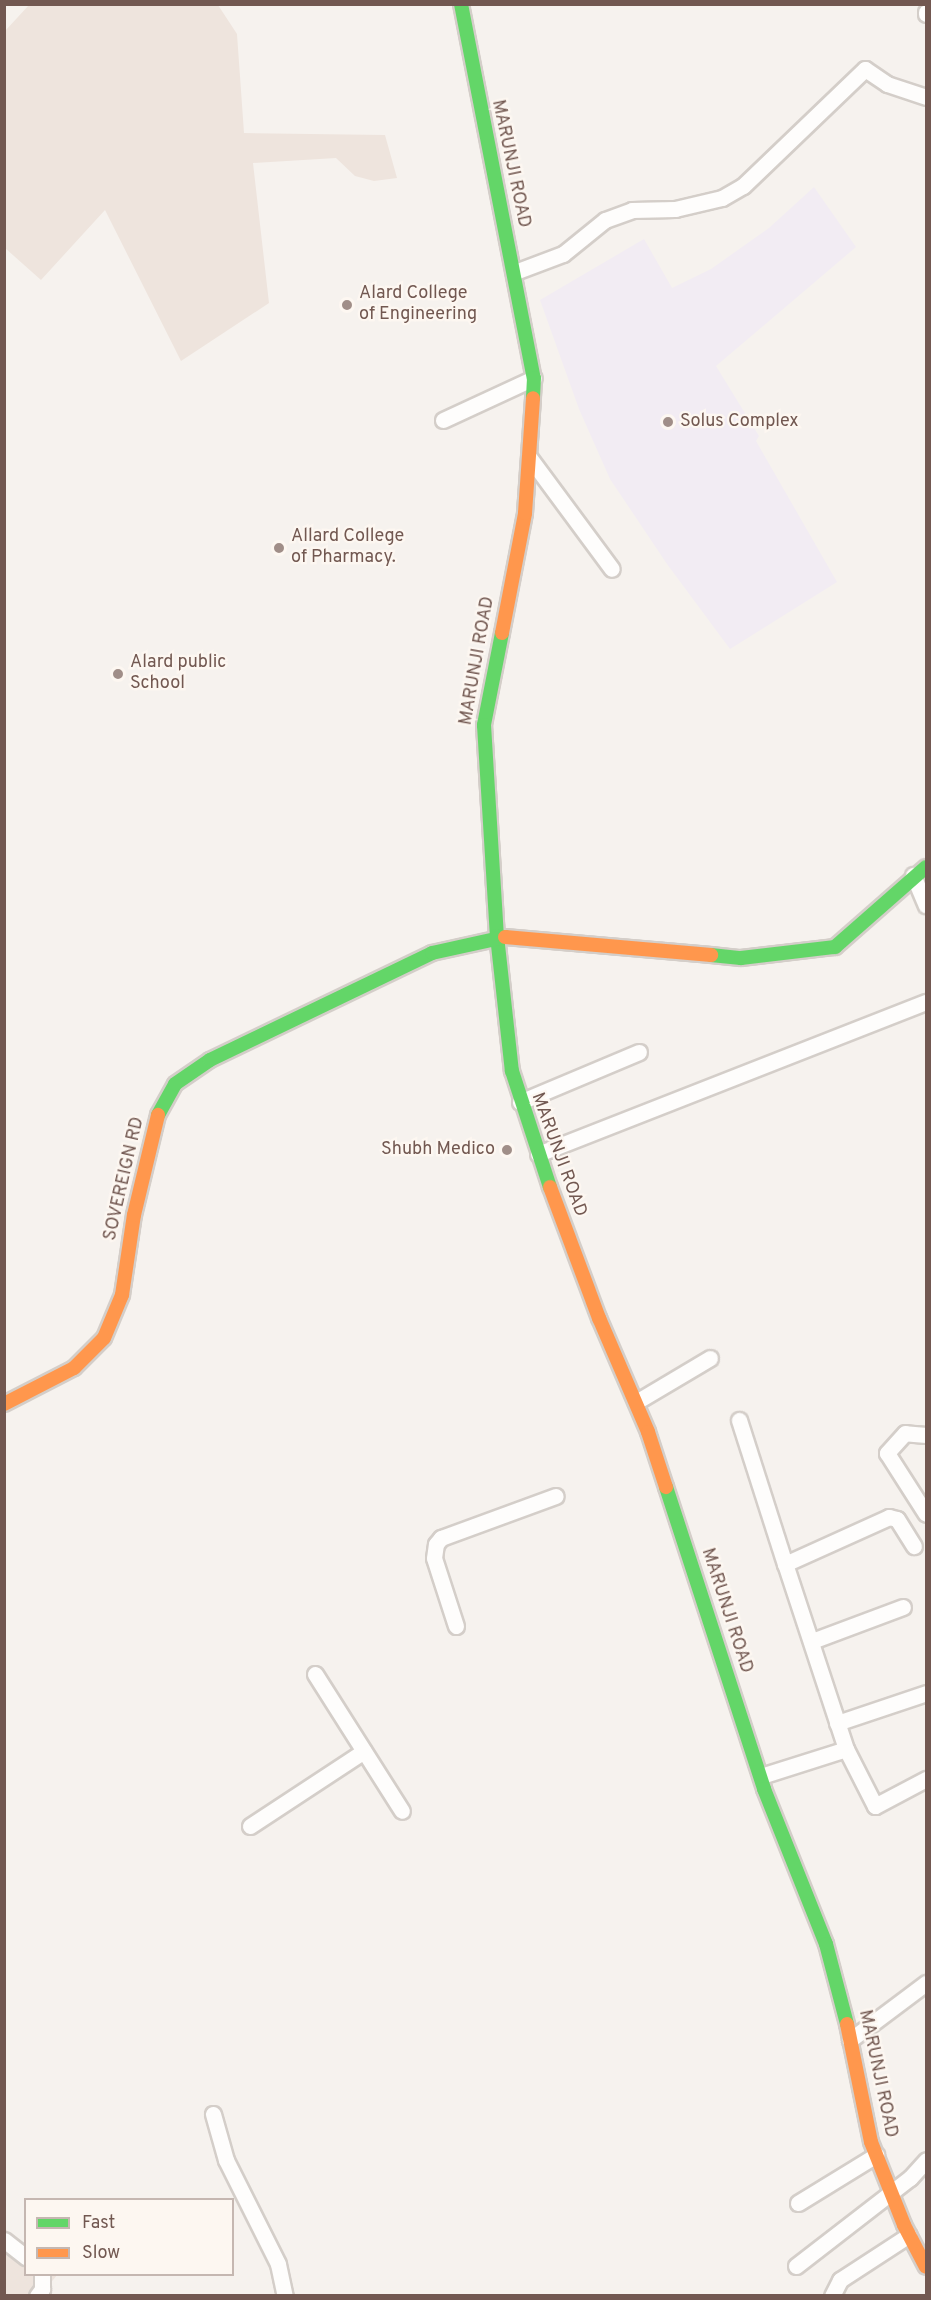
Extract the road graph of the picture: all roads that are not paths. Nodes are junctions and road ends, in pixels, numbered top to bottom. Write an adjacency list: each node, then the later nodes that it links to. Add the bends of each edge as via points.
1 (461, 4): 3 (street, MARUNJI ROAD)
2 (927, 97): 3 (street, via 887,84 865,69 743,186 722,198 675,209 632,210 605,220 563,254)
3 (515, 272): 4 (street, MARUNJI ROAD)
4 (534, 378): 5 (street); 6 (street, MARUNJI ROAD)
5 (443, 420)
6 (529, 457): 7 (street); 11 (street, MARUNJI ROAD, via 525,513 484,725)
7 (612, 569)
8 (927, 867): 9 (street, SOVEREIGN RD)
9 (913, 875): 10 (street); 11 (street, SOVEREIGN RD, via 835,947 741,958)
10 (927, 905)
11 (497, 936): 14 (street, MARUNJI ROAD, via 507,1040); 18 (street, SOVEREIGN RD, via 432,953 210,1060 175,1084 154,1126 134,1215 122,1295 104,1338 74,1368)
12 (927, 1002): 15 (street)
13 (639, 1052): 14 (street)
14 (520, 1102): 15 (street, MARUNJI ROAD)
15 (538, 1155): 17 (street, MARUNJI ROAD, via 599,1318)
16 (710, 1358): 17 (street)
17 (636, 1402): 33 (street, MARUNJI ROAD)
18 (4, 1404)
19 (739, 1420): 24 (street)
20 (927, 1435): 22 (street, via 905,1432 887,1453)
21 (556, 1496): 26 (street, via 441,1538 436,1544 434,1558)
22 (927, 1514)
23 (914, 1546): 24 (street, via 897,1519 889,1517)
24 (785, 1564): 27 (street)
25 (903, 1607): 27 (street)
26 (456, 1626)
27 (812, 1641): 30 (street)
28 (315, 1674): 32 (street)
29 (927, 1693): 30 (street)
30 (837, 1723): 31 (street)
31 (846, 1749): 33 (street); 34 (street, via 875,1806)
32 (364, 1751): 35 (street); 36 (street)
33 (760, 1776): 38 (street, MARUNJI ROAD, via 826,1944)
34 (927, 1779)
35 (402, 1811)
36 (250, 1826)
37 (927, 1983): 38 (street)
38 (850, 2040): 40 (street, MARUNJI ROAD)
39 (213, 2114): 51 (street, via 226,2160 278,2264)
40 (876, 2155): 42 (street, MARUNJI ROAD); 43 (street)
41 (927, 2160): 42 (street)
42 (891, 2192): 44 (street, MARUNJI ROAD); 47 (street)
43 (798, 2203)
44 (909, 2235): 48 (street, MARUNJI ROAD); 52 (street, via 840,2280)
45 (4, 2240): 46 (street)
46 (24, 2255)
47 (796, 2266)
48 (926, 2266)
49 (42, 2276): 50 (street, via 42,2289)
50 (37, 2295)
51 (285, 2295)
52 (832, 2295)

